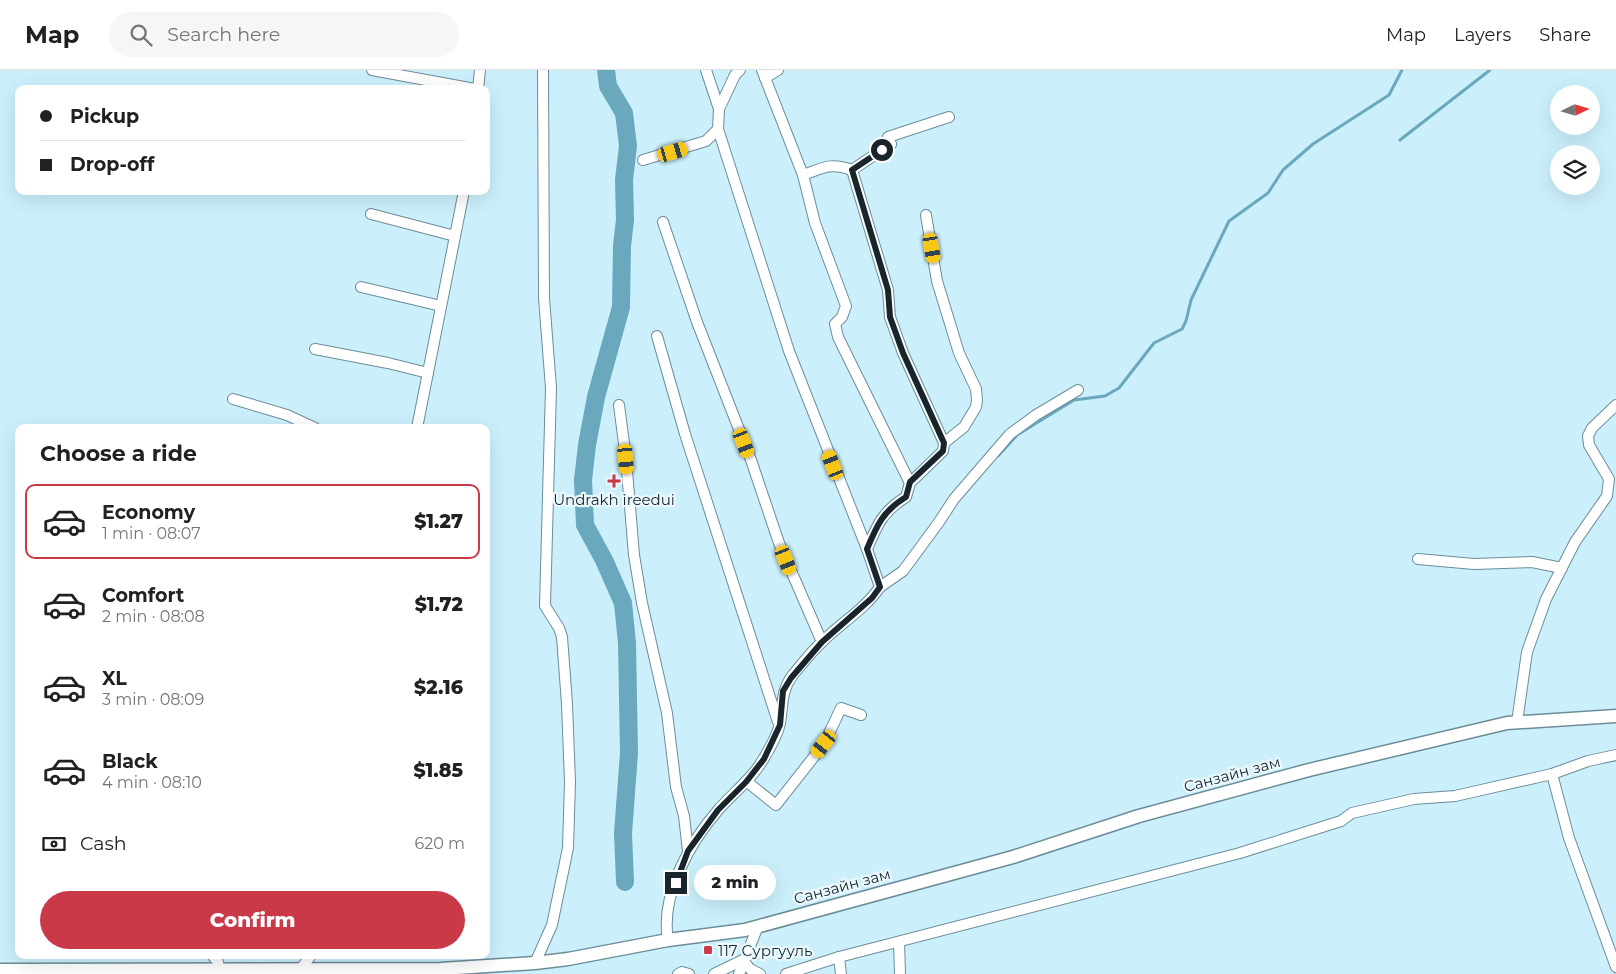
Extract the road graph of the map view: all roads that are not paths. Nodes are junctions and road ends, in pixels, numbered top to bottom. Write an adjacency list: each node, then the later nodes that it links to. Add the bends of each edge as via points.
1 (372, 70): 8 (street)
2 (480, 70): 9 (street)
3 (543, 70): 54 (street, via 544,298 551,388 545,606 562,633 570,782 568,848 552,925)
4 (706, 70): 10 (street)
5 (740, 70): 10 (street)
6 (778, 70): 7 (street)
7 (764, 74): 15 (street)
8 (454, 85)
9 (477, 85)
10 (719, 109): 12 (street)
11 (949, 118): 14 (street, via 888,136 891,144)
12 (718, 129): 13 (street, via 706,141); 34 (street, via 789,351)
13 (644, 160)
14 (852, 170): 15 (street, via 832,165); 32 (street, via 888,290 890,317)
15 (803, 174): 33 (street, via 816,223 846,306 835,330)
16 (463, 195): 20 (street)
17 (371, 214): 20 (street)
18 (926, 216): 32 (street, via 938,280 959,353 976,390 977,400 964,427)
19 (663, 222): 38 (street, via 779,543)
20 (455, 236): 22 (street)
21 (361, 286): 22 (street)
22 (442, 306): 25 (street)
23 (657, 336): 42 (street, via 685,434)
24 (315, 349): 25 (street)
25 (428, 373): 31 (street)
26 (1078, 390): 37 (street, via 1010,434 954,499 903,571)
27 (234, 400): 30 (street)
28 (619, 405): 46 (street, via 634,555 667,713)
29 (1616, 405): 36 (street, via 1588,436 1589,445 1609,479 1606,496)
30 (306, 424)
31 (418, 424)
32 (944, 443): 33 (street, via 943,451)
33 (910, 482): 34 (street, via 906,497 879,522)
34 (867, 549): 37 (street)
35 (1418, 559): 36 (street, via 1474,564 1532,562)
36 (1562, 568): 41 (street, via 1546,599 1527,652)
37 (880, 587): 38 (street)
38 (822, 642): 42 (street, via 783,691)
39 (861, 715): 45 (street, via 841,708 824,744 776,805)
40 (1616, 716): 41 (main road, Санзайн зам)
41 (1517, 722): 47 (main road, Санзайн зам, via 1309,770 1139,816 1013,857)
42 (780, 725): 45 (street, via 764,759)
43 (1616, 755): 44 (street)
44 (1552, 774): 49 (street, via 1455,796 1414,799 1352,813 1341,821 1240,853); 55 (street, via 1569,838)
45 (746, 782): 46 (street, via 718,810)
46 (688, 851): 48 (street, via 670,899 666,926)
47 (758, 926): 48 (main road, Санзайн зам); 53 (street)
48 (668, 940): 54 (main road, Санзайн зам)
49 (898, 942): 50 (street); 67 (street)
50 (839, 957): 65 (street); 66 (street)
51 (215, 959): 56 (street)
52 (308, 959): 57 (street)
53 (743, 960): 62 (street); 63 (street); 64 (street)
54 (535, 963): 57 (main road, Санзайн зам, via 441,969)
55 (1616, 967)
56 (219, 969): 58 (main road, Санзайн зам); 59 (main road, Санзайн зам)
57 (301, 969): 59 (main road, Санзайн зам)
58 (0, 970)
59 (248, 971)
60 (678, 974): 61 (street)
61 (689, 974)
62 (714, 974)
63 (739, 974)
64 (760, 974)
65 (786, 974)
66 (841, 974)
67 (900, 974)

